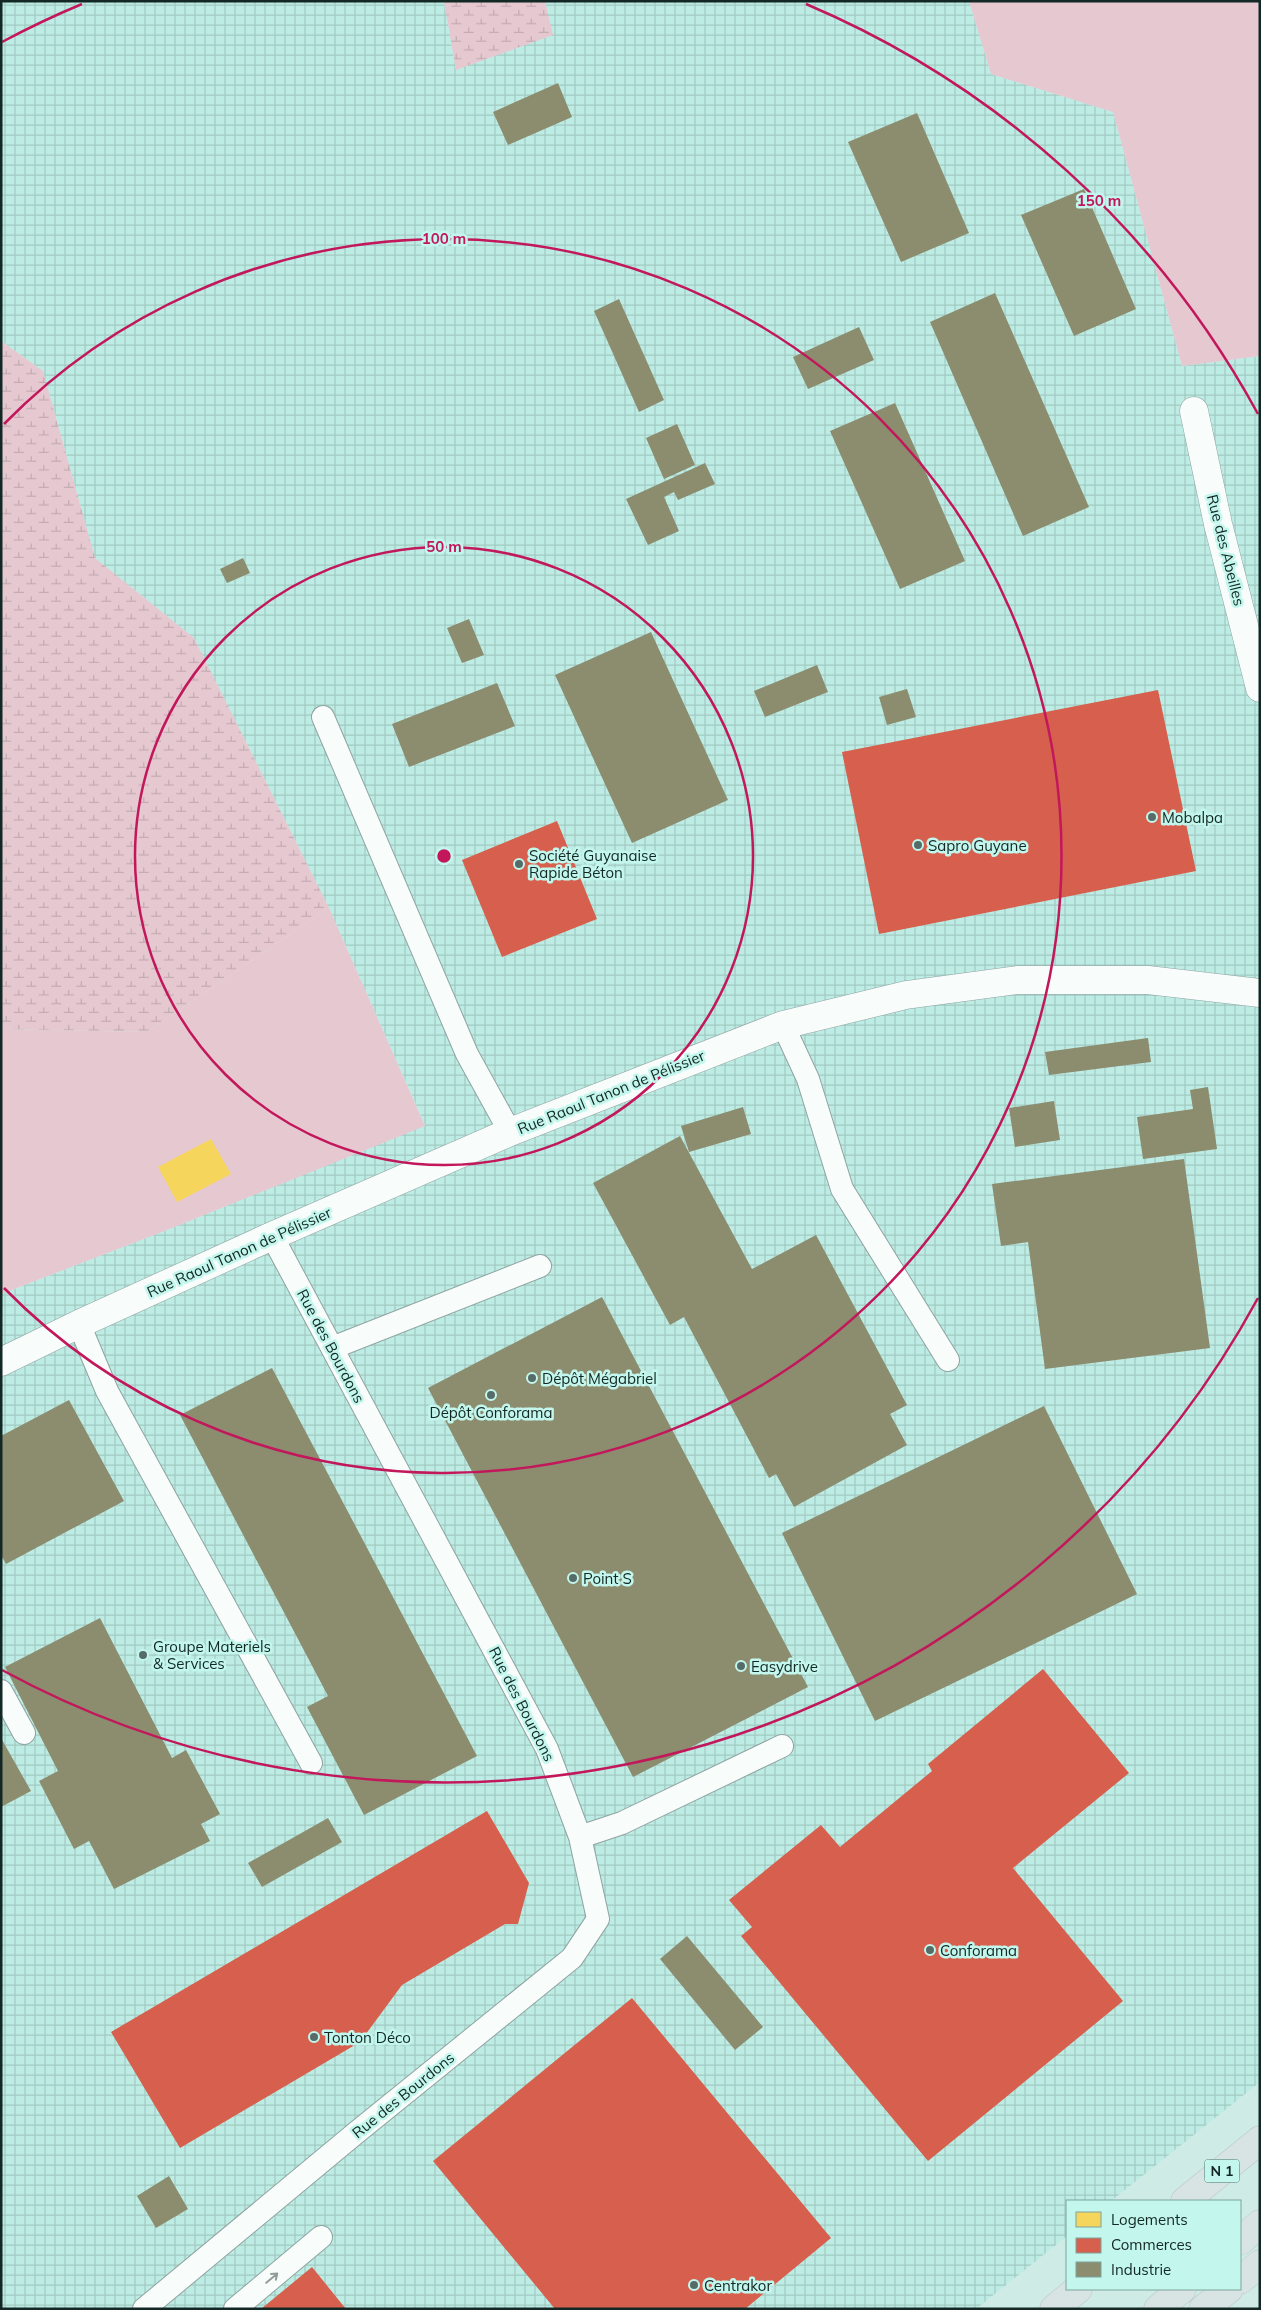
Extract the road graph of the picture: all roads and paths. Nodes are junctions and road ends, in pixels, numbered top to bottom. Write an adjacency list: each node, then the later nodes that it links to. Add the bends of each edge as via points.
1 (1194, 411): 2 (street, Rue des Abeilles, via 1218,524)
2 (1260, 688)
3 (323, 717): 6 (lane, via 467,1054)
4 (1260, 993): 5 (street, Rue Raoul Tanon de Pélissier, via 1148,980 1017,980 906,995)
5 (782, 1024): 6 (street, Rue Raoul Tanon de Pélissier); 11 (lane, via 808,1079 842,1189)
6 (510, 1132): 7 (street, Rue Raoul Tanon de Pélissier)
7 (272, 1236): 9 (street, Rue Raoul Tanon de Pélissier); 10 (lane, Rue des Bourdons)
8 (540, 1266): 10 (lane)
9 (79, 1324): 12 (street, Rue Raoul Tanon de Pélissier); 16 (lane, via 107,1391)
10 (332, 1348): 17 (lane, Rue des Bourdons, via 547,1749)
11 (948, 1360)
12 (1, 1362)
13 (1, 1691): 14 (lane)
14 (24, 1733)
15 (782, 1746): 17 (lane, via 622,1823)
16 (311, 1763)
17 (580, 1837): 28 (lane, Rue des Bourdons, via 598,1919 572,1958)
18 (1260, 2140): 19 (main road, N 1)
19 (1186, 2200)
20 (1260, 2224): 22 (main road)
21 (321, 2237): 29 (lane, one-way to 21)
22 (1241, 2240)
23 (1260, 2264): 24 (main road)
24 (1241, 2279)
25 (1077, 2290): 30 (main road)
26 (1181, 2290): 31 (main road)
27 (1228, 2290): 32 (main road)
28 (144, 2309)
29 (234, 2309)
30 (1054, 2309)
31 (1158, 2309)
32 (1203, 2309)

